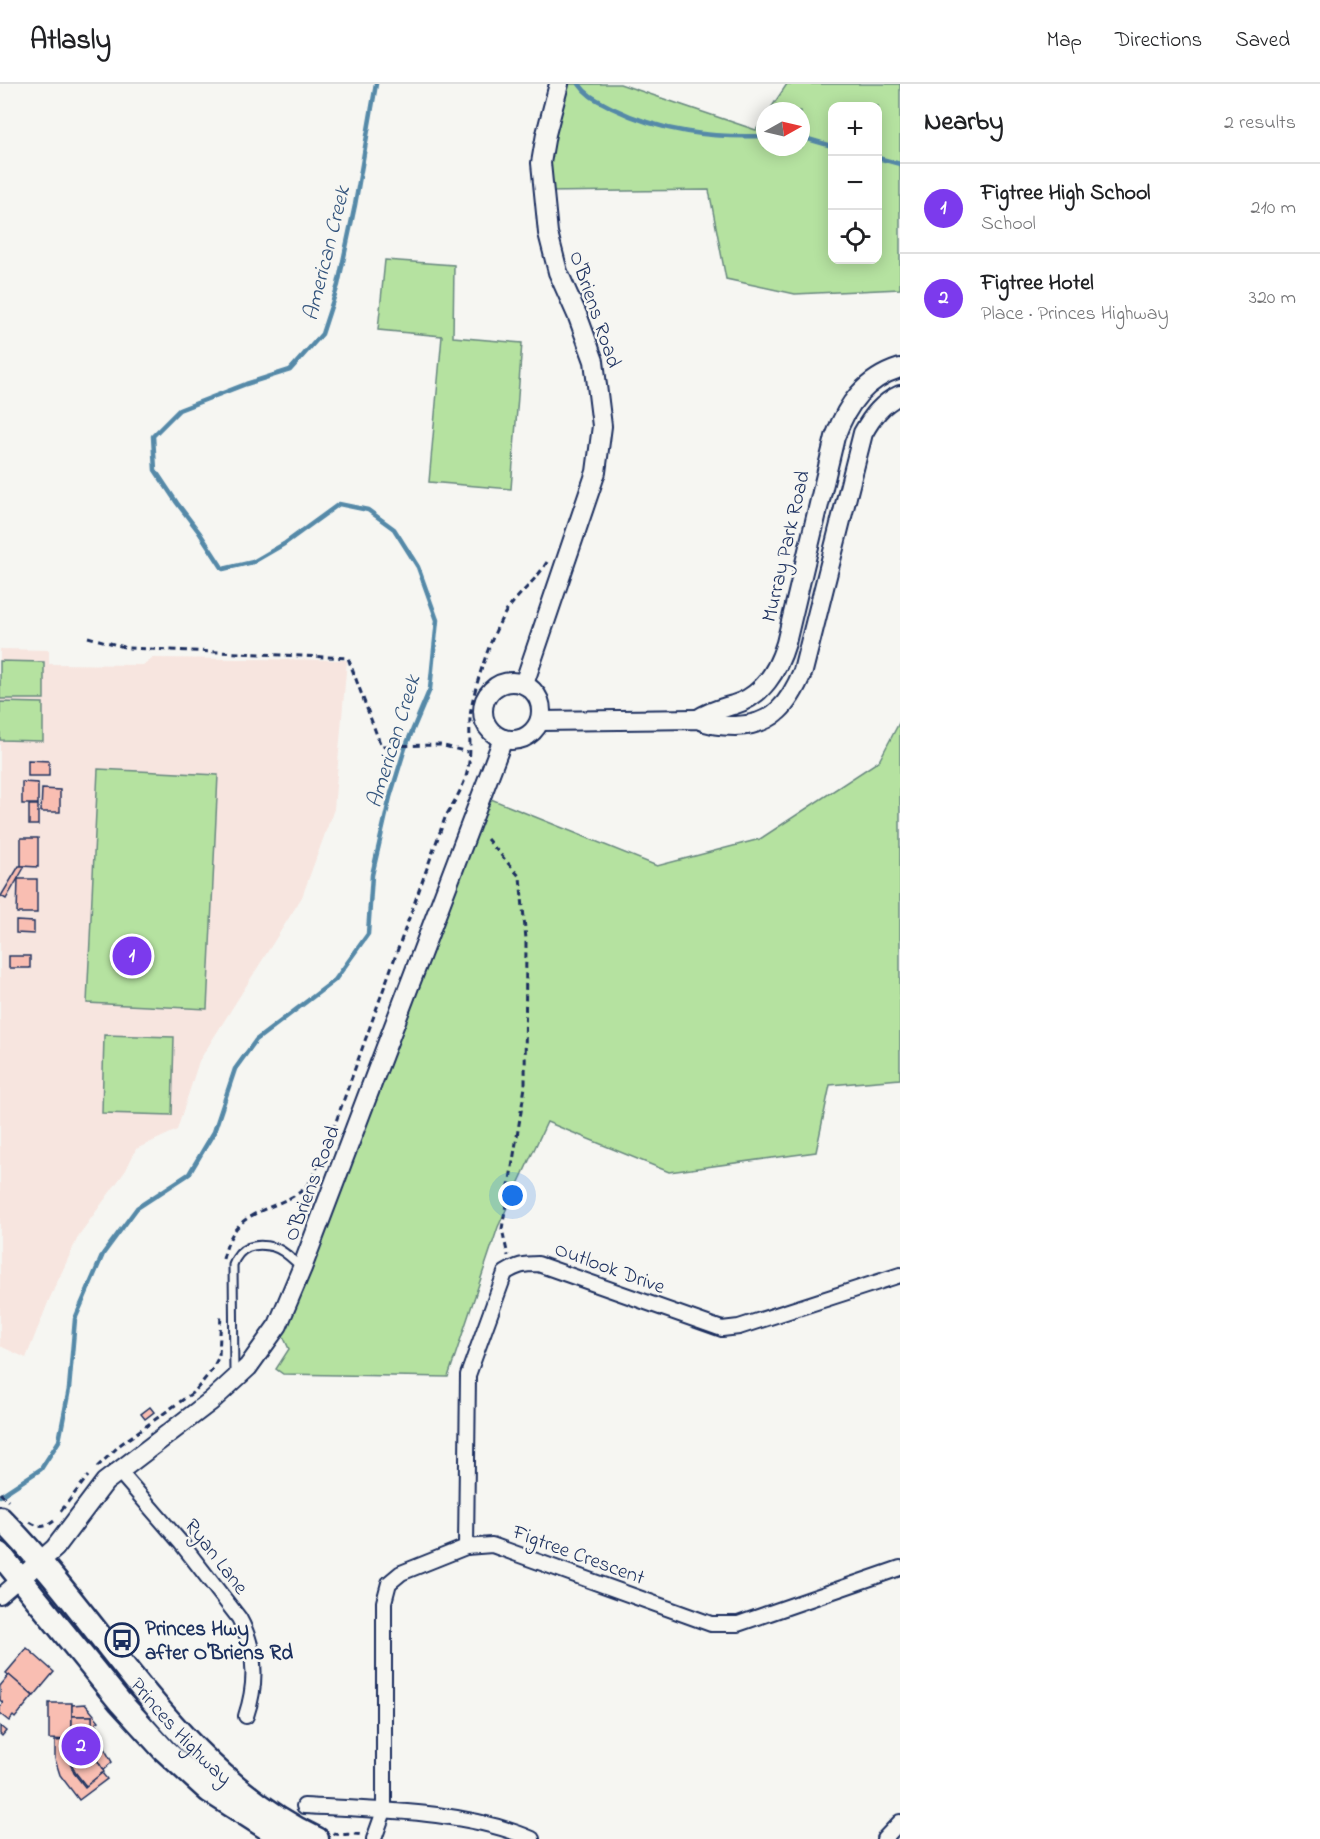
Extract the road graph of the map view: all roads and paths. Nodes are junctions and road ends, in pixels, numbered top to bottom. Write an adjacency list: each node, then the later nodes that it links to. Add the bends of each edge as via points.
1 (560, 84): 6 (street, O'Briens Road, via 541,163 548,233 558,272 594,361 602,426 596,472)
2 (900, 370): 7 (street, Murray Park Road, via 887,373 854,398 834,437 781,660 750,697)
3 (900, 395): 7 (street, Murray Park Road, via 881,407 863,433 810,646 795,690 776,714 766,720 741,726 712,726)
4 (548, 560): 10 (path, via 499,623 474,696)
5 (88, 638): 10 (path, via 128,648 348,658 381,746 440,745)
6 (524, 684): 8 (street, via 537,696); 9 (street, via 504,683 495,687 484,704 485,724)
7 (698, 718): 8 (street, Murray Park Road)
8 (540, 721): 9 (street, via 525,738)
9 (503, 739): 12 (street, O'Briens Road)
10 (468, 752): 14 (path, via 468,768 445,818 330,1138 306,1187 238,1225 228,1241)
11 (487, 839): 13 (path, via 520,877 526,939 525,1087 502,1229)
12 (302, 1268): 17 (street, O'Briens Road, via 278,1325); 17 (lane, via 273,1247 253,1246 236,1255)
13 (513, 1268): 15 (street, Outlook Drive, via 538,1264 722,1329 739,1327); 20 (street, via 505,1273 468,1375)
14 (222, 1269)
15 (900, 1275)
16 (222, 1307): 19 (path, via 219,1356 195,1391 104,1460 48,1526)
17 (234, 1381): 18 (street, O'Briens Road)
18 (118, 1470): 22 (street, O'Briens Road); 26 (street, Ryan Lane, via 181,1543 247,1631 254,1674)
19 (14, 1524): 22 (main road, Princes Highway)
20 (466, 1547): 23 (street, Figtree Crescent, via 492,1545 711,1624 738,1624); 28 (street, Figtree Crescent, via 401,1573 389,1583 384,1602)
21 (0, 1554): 24 (main road, Princes Highway)
22 (40, 1561): 24 (street, O'Briens Road); 30 (main road, Princes Highway, via 185,1739 241,1791 274,1815)
23 (900, 1568)
24 (21, 1578): 25 (street); 32 (main road, Princes Highway, via 120,1702 163,1749 210,1791)
25 (0, 1596)
26 (246, 1716)
27 (304, 1806): 28 (street)
28 (384, 1810): 33 (street, Figtree Crescent); 34 (street, via 478,1821)
29 (900, 1822): 35 (street)
30 (321, 1834): 31 (path)
31 (358, 1834)
32 (284, 1839)
33 (374, 1839)
34 (532, 1839)
35 (884, 1839)

